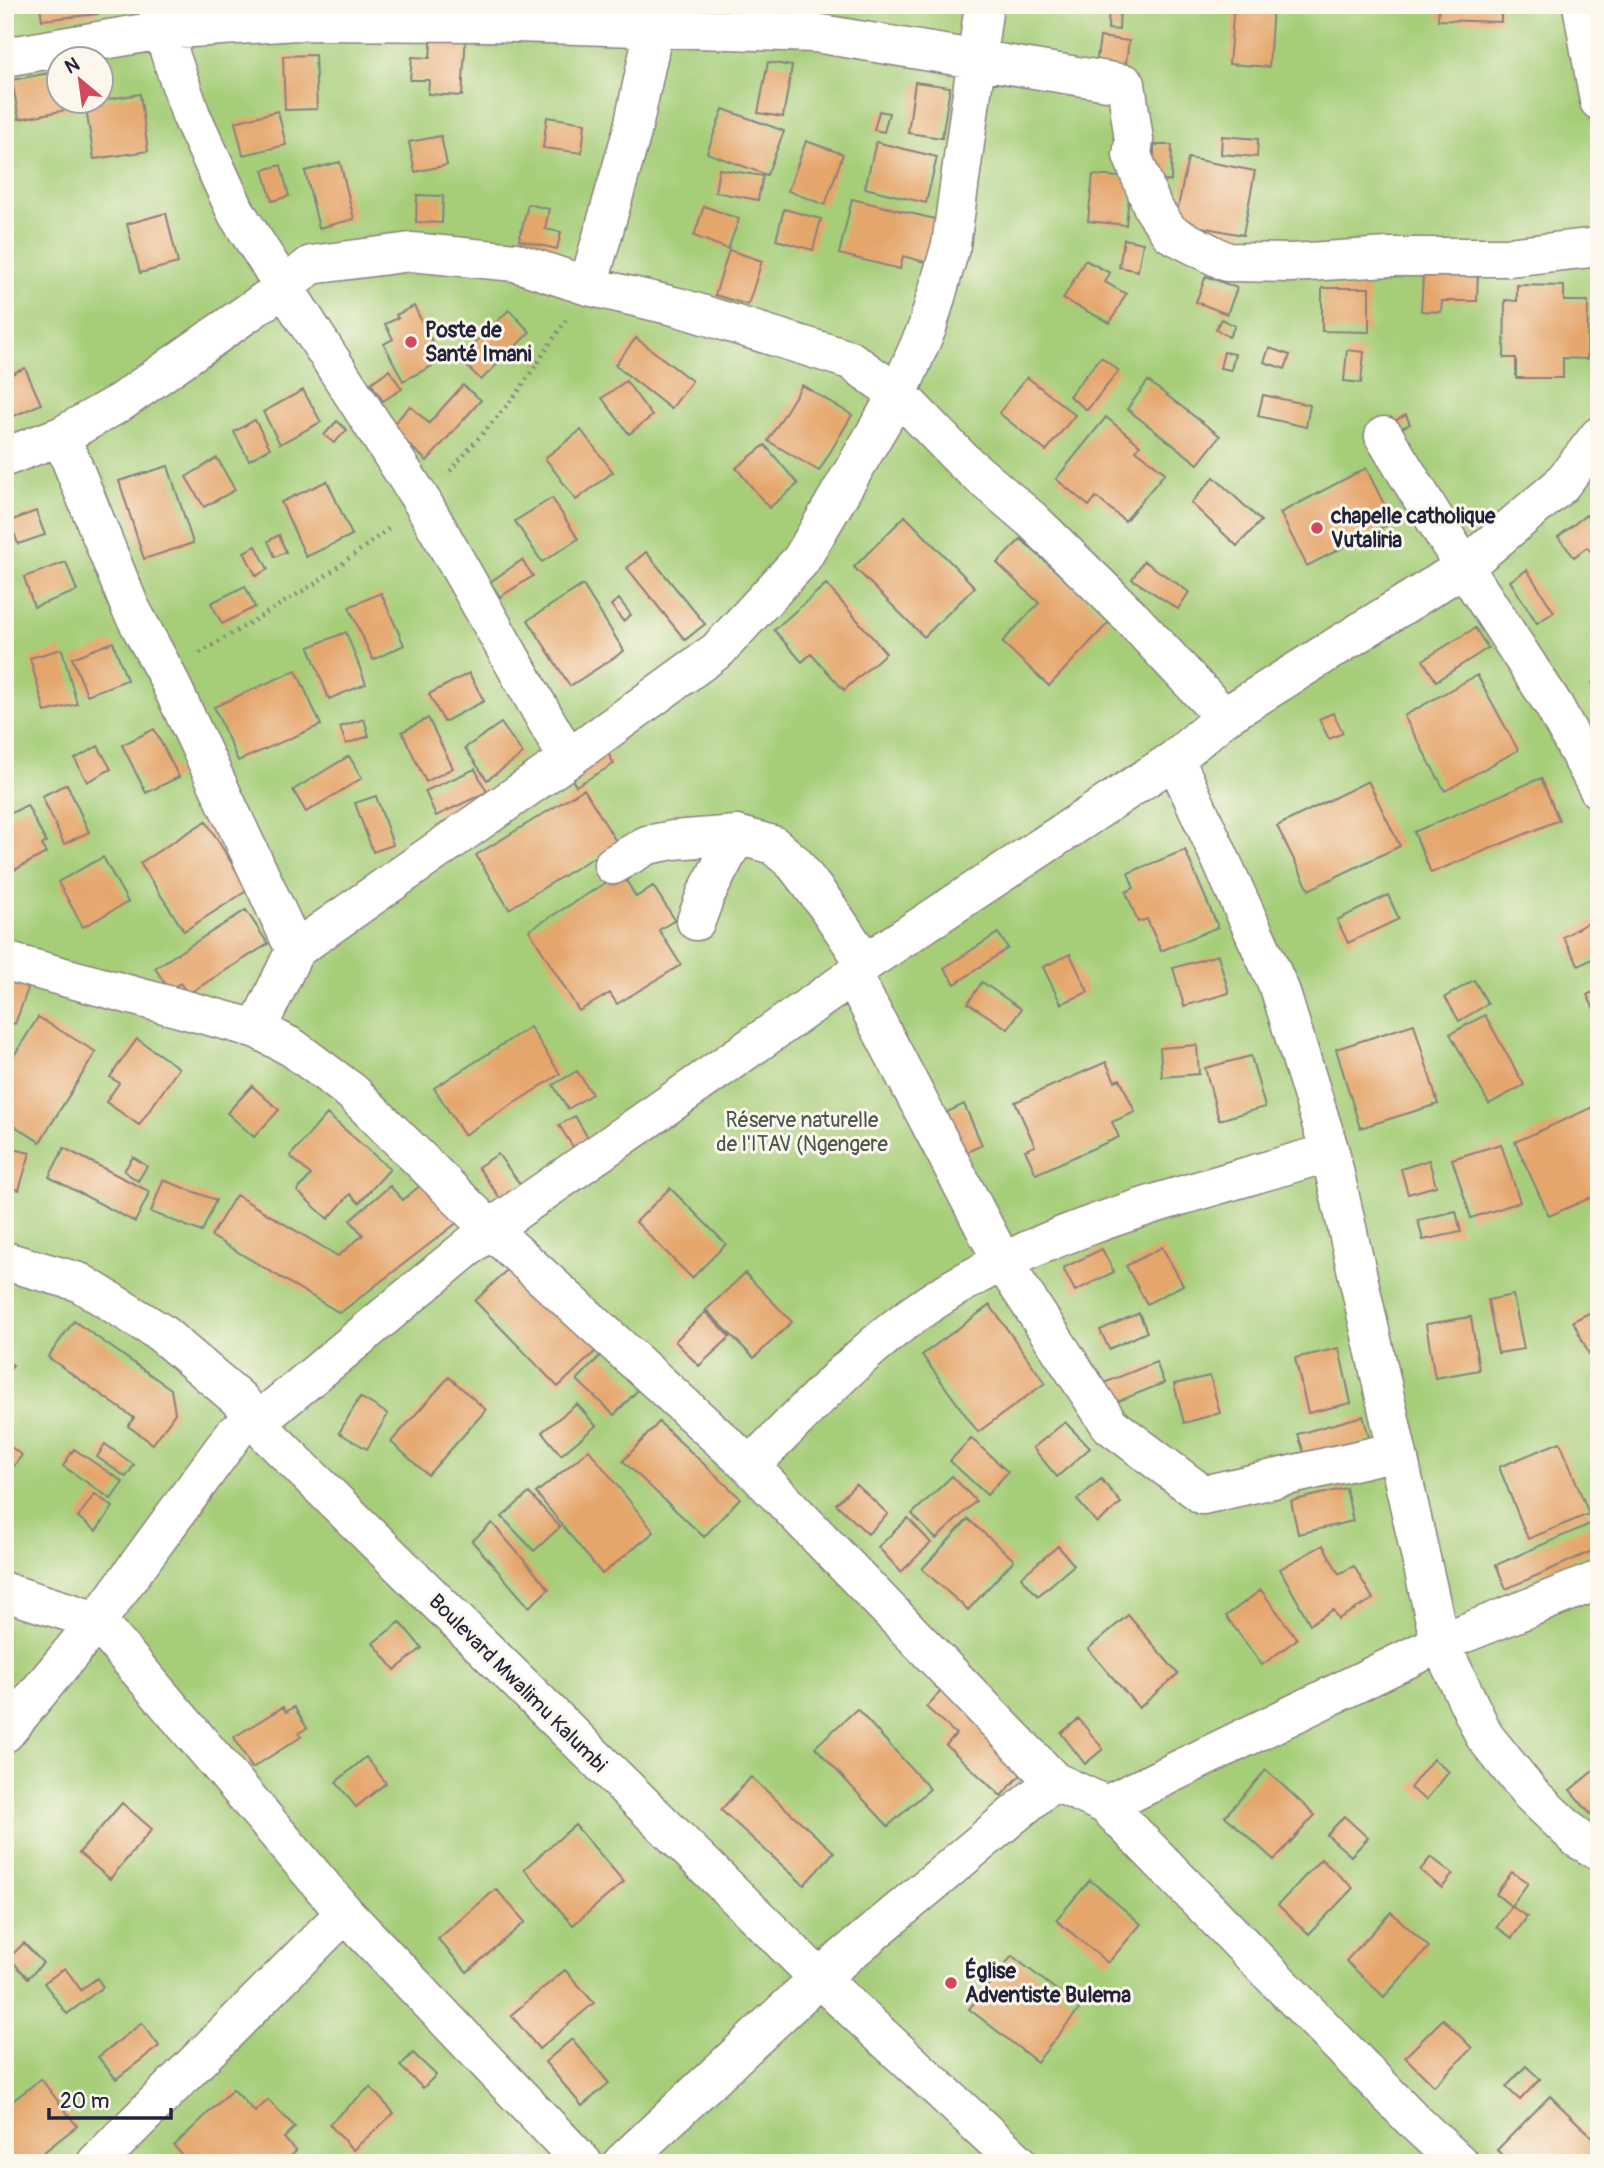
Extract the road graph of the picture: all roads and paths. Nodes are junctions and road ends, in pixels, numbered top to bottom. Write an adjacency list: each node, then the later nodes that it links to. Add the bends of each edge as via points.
1 (984, 5): 6 (street)
2 (1582, 5): 7 (street)
3 (657, 17): 4 (street, via 486,22); 6 (street, via 815,33); 9 (street, via 632,132)
4 (160, 18): 5 (street); 10 (street, via 191,116 231,202)
5 (5, 57)
6 (978, 60): 8 (street, via 1126,84 1132,155 1153,208 1170,233 1227,262 1508,257); 11 (street, via 951,245 927,328)
7 (1599, 101)
8 (1599, 247)
9 (588, 286): 10 (street, via 514,262 411,252 311,265); 11 (street, via 678,307 850,360)
10 (283, 288): 12 (street, via 121,402); 18 (street, via 423,503)
11 (898, 394): 17 (street, via 963,461 1127,612); 18 (street, via 801,560 718,650)
12 (61, 436): 15 (street); 24 (street, via 130,607)
13 (1384, 436): 16 (street)
14 (1599, 436): 16 (street, via 1560,486)
15 (5, 457)
16 (1464, 567): 17 (street); 20 (street, via 1554,706)
17 (1224, 717): 19 (street)
18 (568, 759): 24 (street)
19 (1175, 760): 26 (street); 28 (street, via 1280,990)
20 (1599, 790)
21 (737, 835): 22 (street, via 647,845); 23 (street); 26 (street, via 773,845 794,863 827,906)
22 (613, 865)
23 (696, 921)
24 (295, 950): 27 (street)
25 (5, 961): 27 (street)
26 (859, 969): 29 (street); 31 (street)
27 (257, 1030): 29 (street, via 293,1048 352,1092)
28 (1330, 1153): 31 (street, via 1087,1225); 33 (street)
29 (490, 1229): 32 (street); 34 (street)
30 (5, 1261): 32 (street, Boulevard Mwalimu Kalumbi, via 79,1282 161,1333)
31 (1002, 1261): 33 (street, via 1110,1425 1203,1494); 34 (street, via 930,1303 861,1357)
32 (254, 1420): 37 (street); 44 (street, Boulevard Mwalimu Kalumbi)
33 (1397, 1451): 38 (street)
34 (750, 1466): 40 (street)
35 (1599, 1580): 38 (street)
36 (5, 1592): 37 (street)
37 (97, 1621): 39 (street); 43 (street)
38 (1440, 1643): 41 (street); 42 (street, via 1485,1737 1531,1794 1578,1839)
39 (5, 1733)
40 (1054, 1781): 41 (street); 44 (street)
41 (1105, 1805): 49 (street)
42 (1599, 1850)
43 (345, 1913): 45 (street); 46 (street)
44 (819, 1978): 47 (street); 48 (street, Boulevard Mwalimu Kalumbi)
45 (96, 2163)
46 (583, 2163)
47 (622, 2163)
48 (1019, 2163)
49 (1459, 2163)

